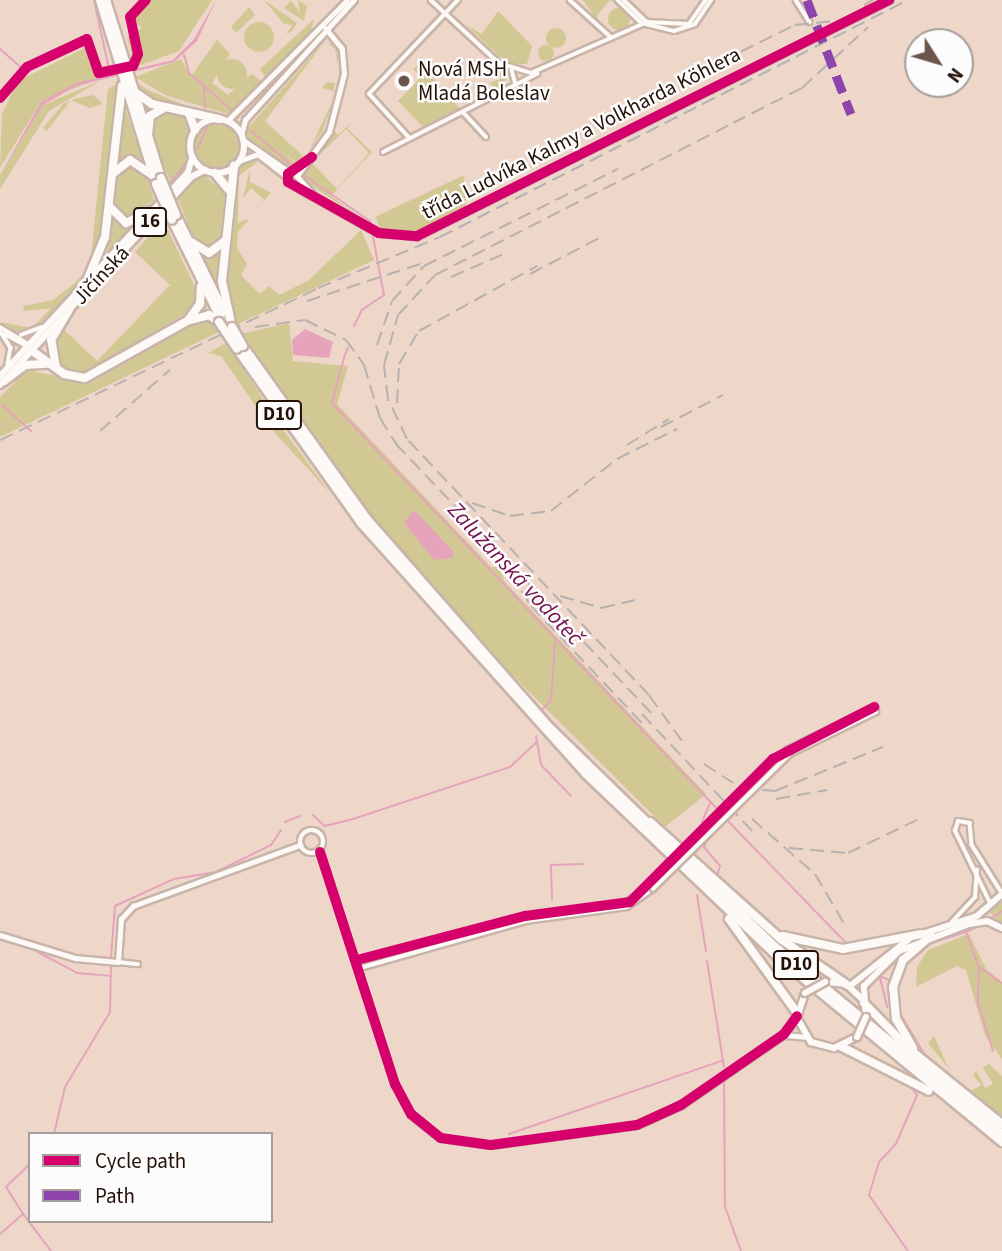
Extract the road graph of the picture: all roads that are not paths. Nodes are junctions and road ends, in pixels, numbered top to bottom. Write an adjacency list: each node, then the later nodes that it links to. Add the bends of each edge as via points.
1 (100, 0): 20 (highway, D10)
2 (106, 0): 20 (highway, D10)
3 (347, 0): 18 (street)
4 (354, 0): 18 (street)
5 (431, 0): 14 (street)
6 (458, 0): 14 (street)
7 (570, 0): 19 (street)
8 (618, 0): 16 (street)
9 (624, 0): 16 (street)
10 (708, 0): 16 (street, via 690,28 663,31)
11 (796, 0): 17 (street)
12 (879, 0): 15 (street, třída Ludvíka Kalmy a Volkharda Köhlera)
13 (888, 0): 15 (street, třída Ludvíka Kalmy a Volkharda Köhlera)
14 (445, 13): 21 (street); 32 (street, via 369,94)
15 (856, 15): 43 (street, třída Ludvíka Kalmy a Volkharda Köhlera, via 424,233 397,238 375,231)
16 (644, 22): 19 (street)
17 (810, 22)
18 (325, 29): 28 (street); 30 (street, via 244,120); 40 (street, via 342,49 342,80 332,123 312,157)
19 (611, 37): 22 (street)
20 (119, 64): 24 (highway, D10)
21 (512, 70): 22 (street); 23 (street)
22 (538, 72): 23 (street)
23 (516, 85): 26 (street)
24 (126, 86): 25 (highway, via 143,100); 33 (highway, D10); 39 (highway, 16); 41 (highway, D10)
25 (166, 108): 27 (highway); 33 (highway, via 150,116)
26 (463, 112): 31 (street); 32 (street)
27 (189, 113): 28 (highway); 29 (highway)
28 (223, 120): 29 (main road); 30 (main road)
29 (195, 130): 35 (main road, Jičínská)
30 (242, 137): 36 (main road); 40 (street)
31 (486, 137)
32 (410, 138): 34 (street)
33 (150, 148): 41 (highway, D10)
34 (383, 152)
35 (192, 158): 37 (main road); 45 (main road, Jičínská, via 188,172)
36 (237, 164): 38 (main road); 40 (street, via 256,154); 42 (highway)
37 (205, 170): 38 (main road); 51 (main road, Jičínská / 16, via 191,177)
38 (215, 173): 42 (highway)
39 (114, 174): 41 (highway, via 123,162 135,160); 44 (highway, 16)
40 (293, 175): 43 (street, třída Ludvíka Kalmy a Volkharda Köhlera); 43 (street, třída Ludvíka Kalmy a Volkharda Köhlera, via 292,184)
41 (158, 181): 46 (highway, D10, bridge)
42 (230, 192): 48 (highway)
43 (321, 200)
44 (110, 204): 45 (highway, via 115,218 126,223); 50 (highway, 16, via 101,253)
45 (152, 211): 50 (main road, Jičínská)
46 (174, 217): 47 (highway, D10); 49 (highway, D10)
47 (185, 234): 48 (highway, 16, via 205,253); 52 (highway, D10)
48 (225, 240): 52 (highway)
49 (200, 281): 52 (highway, D10); 53 (highway, via 200,304)
50 (86, 283): 54 (main road, Jičínská / 16)
51 (70, 308): 58 (main road, Jičínská / 16); 59 (highway, via 50,344)
52 (224, 320): 53 (highway, via 209,315); 57 (highway, D10, bridge); 57 (highway, D10, bridge)
53 (187, 321): 59 (highway, via 89,377)
54 (50, 322): 56 (street); 58 (main road, Jičínská / 16)
55 (0, 330): 56 (street); 58 (street); 60 (street, via 12,351)
56 (17, 335): 58 (street)
57 (240, 347): 62 (highway, D10, via 366,519); 70 (highway, D10, via 325,478 432,607 569,757)
58 (29, 348): 59 (highway); 60 (main road, Jičínská / 16)
59 (54, 367): 60 (highway, via 25,365)
60 (2, 378)
61 (875, 710): 68 (street, bridge, via 788,752)
62 (602, 782): 72 (highway); 91 (highway, D10, via 784,955)
63 (968, 834): 64 (street); 64 (street, via 971,825 962,819 955,826); 69 (street)
64 (960, 835): 67 (street)
65 (300, 845): 66 (street, via 308,853); 66 (street, via 304,833 316,830 324,838); 79 (street, via 133,906 121,919)
66 (320, 852): 78 (street)
67 (975, 864): 71 (street); 74 (street, via 975,897)
68 (651, 888): 78 (street, via 622,904 525,916); 81 (street, via 628,907 539,918)
69 (1002, 893): 71 (main road)
70 (712, 898): 84 (highway); 89 (highway, D10)
71 (988, 904): 73 (main road); 74 (main road)
72 (763, 923): 77 (highway, via 795,942 826,949); 82 (highway)
73 (992, 923): 75 (main road); 77 (main road)
74 (948, 925): 77 (main road)
75 (1002, 929)
76 (0, 935): 79 (street, via 75,958)
77 (927, 935): 82 (main road, via 890,950); 83 (main road, via 875,970); 88 (highway, via 900,965 892,998 902,1031)
78 (357, 960): 81 (street)
79 (118, 962): 80 (street)
80 (138, 964)
81 (360, 968): 85 (street, via 401,1099 424,1128 458,1143 637,1125 681,1105)
82 (848, 985): 83 (main road); 84 (main road, bridge, via 825,982 805,993)
83 (863, 1002): 87 (main road, bridge, via 866,1017 857,1037); 88 (highway)
84 (797, 1015): 85 (street); 86 (main road)
85 (781, 1036): 86 (street)
86 (806, 1037): 87 (main road, via 822,1047)
87 (842, 1047): 89 (highway, via 859,1051)
88 (932, 1068): 90 (highway)
89 (959, 1108): 92 (highway, D10)
90 (1002, 1124)
91 (1002, 1134)
92 (1002, 1142)

